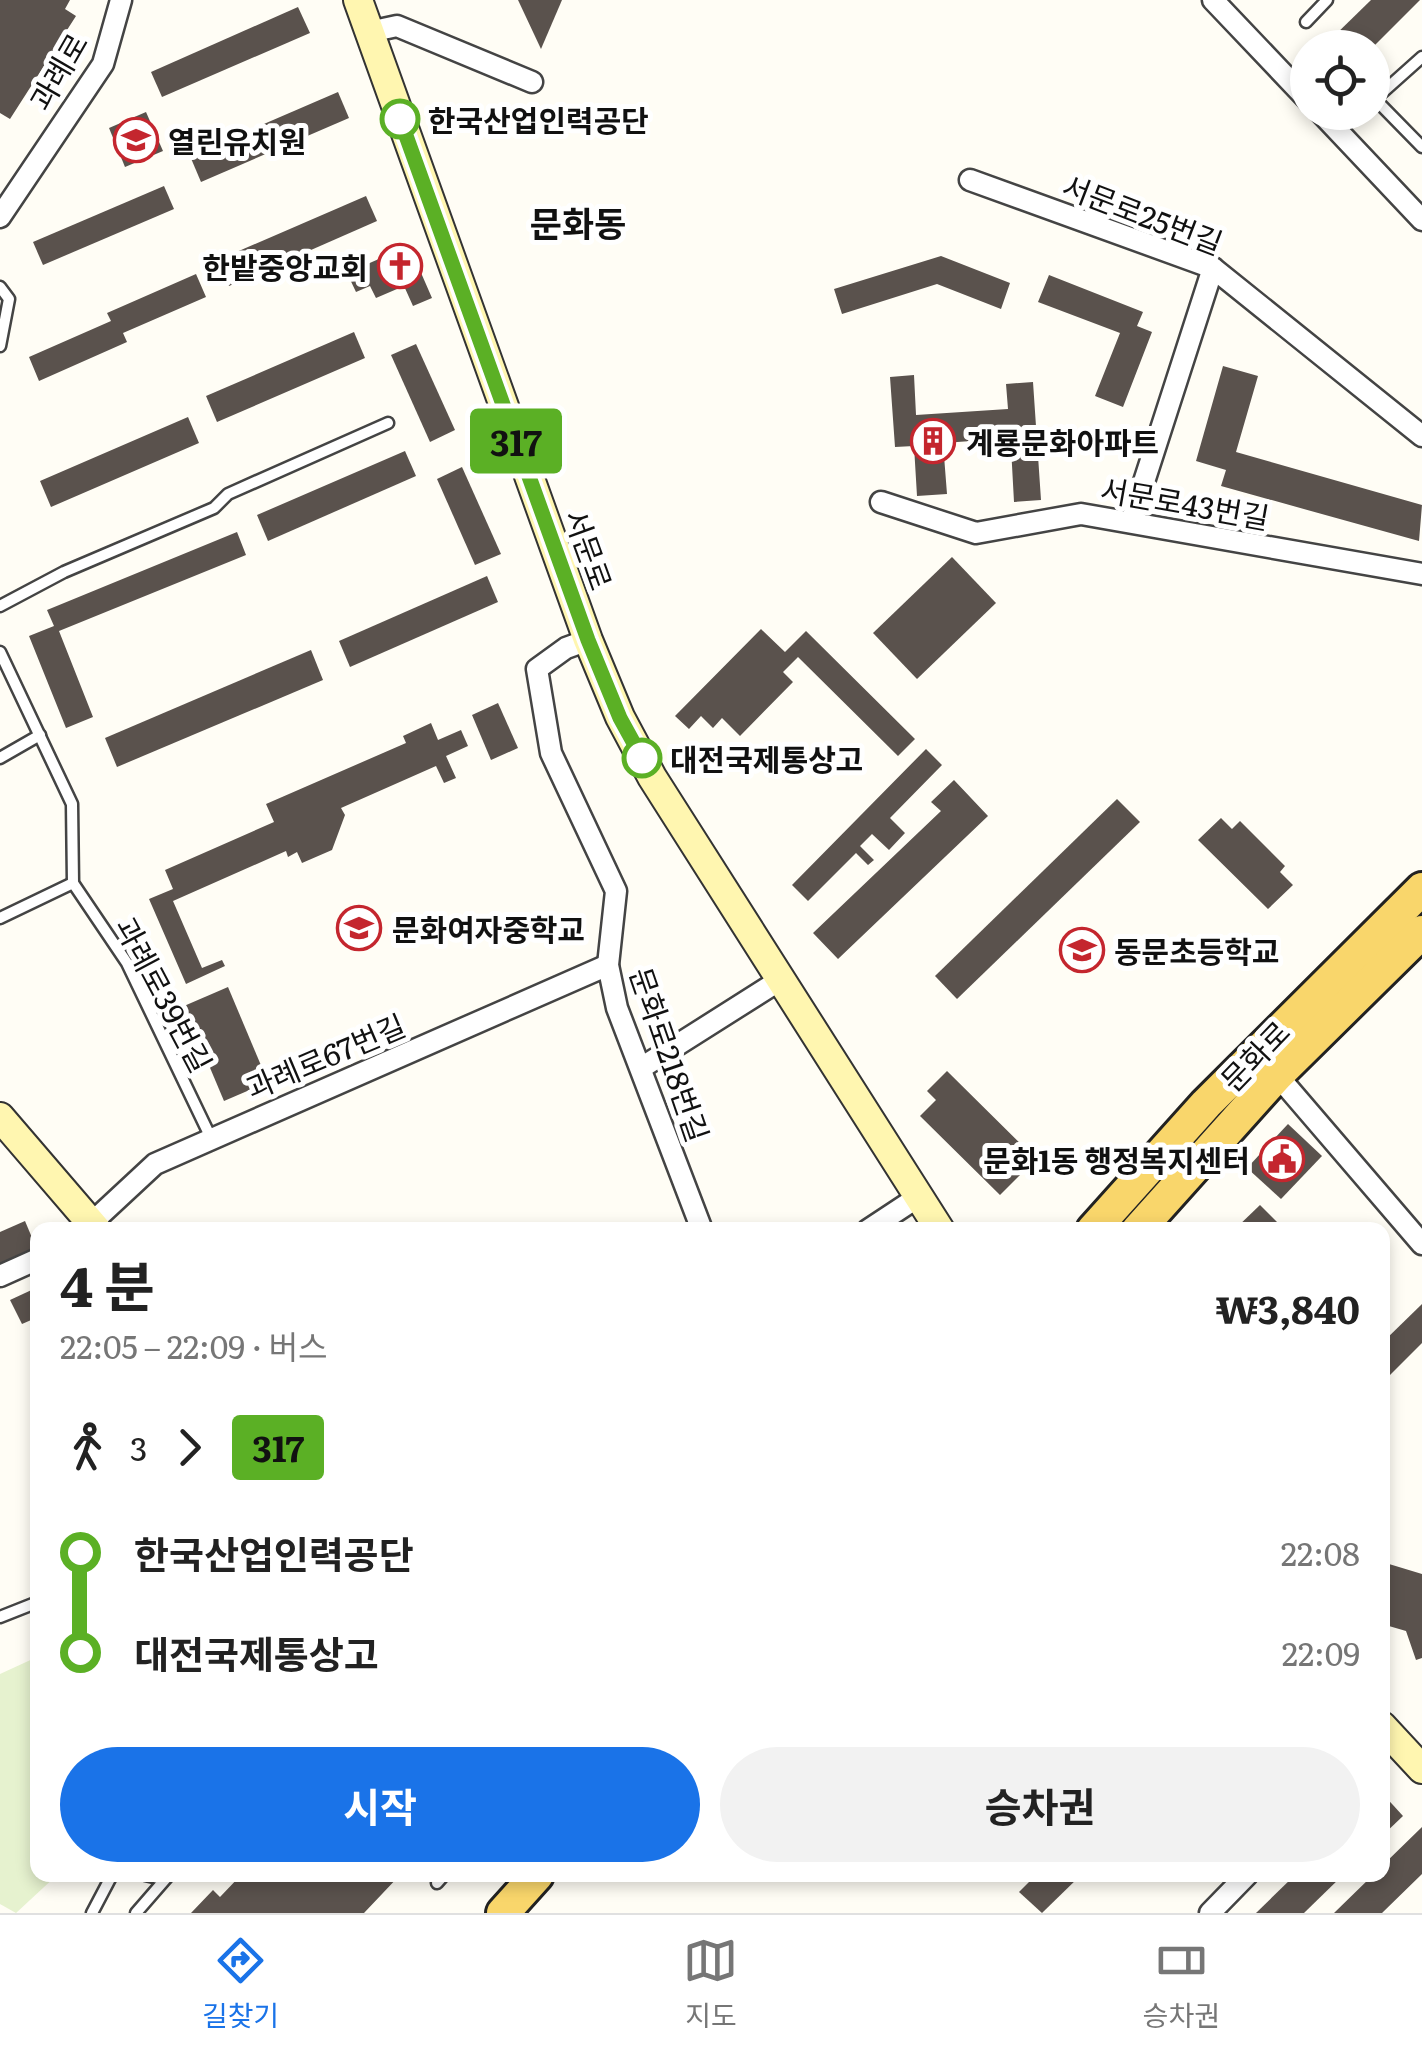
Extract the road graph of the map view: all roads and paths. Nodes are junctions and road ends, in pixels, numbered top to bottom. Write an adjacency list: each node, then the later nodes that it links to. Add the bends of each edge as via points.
1 (121, 0): 13 (street, 과례로, via 103,64)
2 (358, 0): 6 (main road, 서문로)
3 (1212, 0): 8 (street)
4 (1327, 0): 5 (lane)
5 (1306, 22)
6 (369, 32): 9 (street, via 396,26); 24 (main road, 서문로)
7 (1422, 57): 11 (lane, via 1375,100)
8 (1290, 81)
9 (532, 82)
10 (1337, 130): 14 (street)
11 (1422, 147)
12 (970, 180): 15 (street, 서문로25번길)
13 (0, 217)
14 (1422, 220)
15 (1214, 268): 19 (street, 서문로25번길); 21 (street)
16 (0, 287): 17 (lane, via 9,299)
17 (0, 346)
18 (388, 423): 23 (lane)
19 (1422, 436)
20 (881, 502): 21 (street, 서문로43번길, via 976,533 1081,514)
21 (1131, 522): 22 (street, 서문로43번길)
22 (1422, 574)
23 (0, 606)
24 (588, 640): 32 (street, 문화로218번길, via 537,669 551,753 616,891); 33 (main road, 서문로, via 652,776)
25 (0, 652): 26 (lane)
26 (40, 735): 27 (lane); 28 (lane, via 72,804)
27 (0, 758)
28 (73, 882): 30 (lane); 38 (lane, 과례로39번길, via 127,963)
29 (1422, 889): 34 (main road, 문화로)
30 (0, 918)
31 (1422, 932): 36 (main road, 문화로)
32 (608, 965): 35 (street, 문화로218번길); 38 (street, 과례로67번길)
33 (780, 980): 35 (street); 39 (main road, 서문로)
34 (1272, 1036): 36 (street); 45 (main road, 문화로)
35 (640, 1068): 42 (street, 문화로218번길)
36 (1277, 1076): 46 (main road, 문화로); 47 (street)
37 (0, 1117): 40 (main road)
38 (210, 1138): 41 (street, 과례로67번길, via 154,1164)
39 (918, 1197): 43 (street); 44 (main road, 서문로)
40 (87, 1222)
41 (96, 1222)
42 (699, 1222)
43 (880, 1222)
44 (935, 1222)
45 (1100, 1222)
46 (1145, 1222)
47 (1422, 1244)
48 (30, 1263): 49 (street)
49 (0, 1276)
50 (30, 1605): 51 (lane)
51 (0, 1617)
52 (1390, 1738): 53 (main road)
53 (1422, 1769)
54 (108, 1882): 58 (lane)
55 (162, 1882): 59 (lane)
56 (530, 1882): 60 (main road)
57 (1240, 1882): 61 (street)
58 (92, 1913)
59 (136, 1913)
60 (503, 1913)
61 (1210, 1913)

